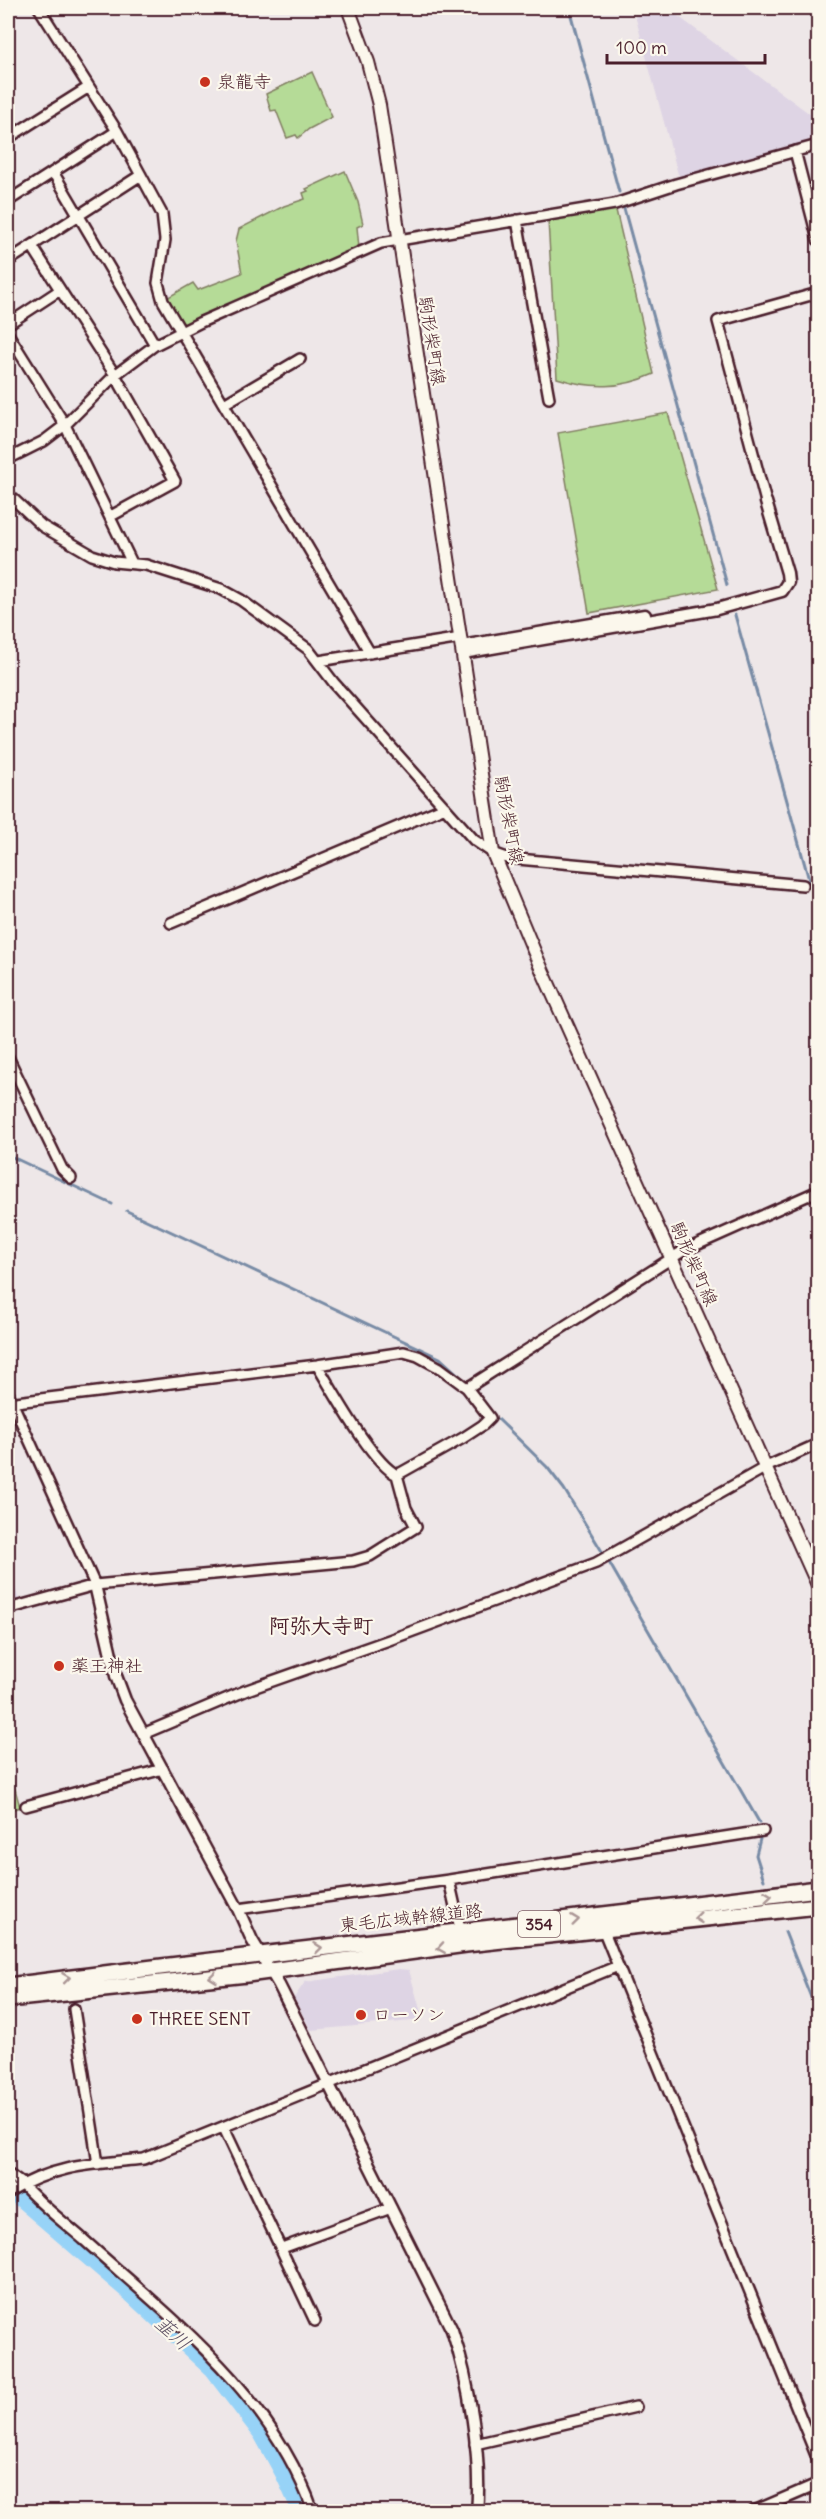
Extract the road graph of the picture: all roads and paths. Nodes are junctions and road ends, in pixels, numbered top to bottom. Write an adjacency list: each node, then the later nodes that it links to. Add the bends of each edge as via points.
1 (39, 8): 3 (street)
2 (348, 8): 13 (main road, 駒形柴町線, via 379,105)
3 (89, 87): 4 (street); 5 (street)
4 (117, 131): 8 (street); 9 (street)
5 (8, 138)
6 (819, 145): 7 (street)
7 (795, 151): 12 (street, via 615,204); 14 (street)
8 (53, 172): 10 (street); 11 (street)
9 (141, 176): 11 (street); 20 (street, via 164,220 158,288)
10 (8, 201)
11 (79, 215): 15 (street); 22 (street)
12 (517, 220): 13 (street); 25 (street)
13 (398, 240): 20 (street, via 381,243); 33 (main road, 駒形柴町線)
14 (819, 240)
15 (32, 246): 16 (street); 17 (street)
16 (8, 261)
17 (60, 290): 19 (street); 24 (street)
18 (819, 293): 30 (street, via 717,321)
19 (8, 324)
20 (181, 331): 22 (street); 26 (street)
21 (8, 334): 27 (street)
22 (155, 345): 24 (street)
23 (300, 359): 26 (street)
24 (115, 375): 27 (street); 31 (street, via 175,481)
25 (549, 398)
26 (224, 404): 34 (street)
27 (65, 425): 28 (street); 31 (street)
28 (8, 459)
29 (8, 494): 32 (street, via 42,526 92,555)
30 (766, 502): 33 (street, via 786,573 786,585 777,593 717,609)
31 (111, 516): 32 (street)
32 (132, 563): 35 (street, via 168,571 232,594)
33 (462, 646): 34 (street); 37 (main road, 駒形柴町線)
34 (370, 653): 35 (street)
35 (319, 661): 36 (street, via 334,683)
36 (445, 807): 37 (street, via 474,840); 39 (street)
37 (493, 853): 38 (street, via 507,858); 43 (main road, 駒形柴町線)
38 (803, 885)
39 (171, 923)
40 (8, 1057): 41 (street, via 62,1169)
41 (71, 1178)
42 (819, 1191): 43 (street)
43 (672, 1258): 45 (street); 48 (main road, 駒形柴町線)
44 (317, 1365): 45 (street, via 404,1352 426,1360); 46 (street); 49 (street, via 374,1453)
45 (467, 1389): 49 (street, via 490,1419)
46 (9, 1399): 50 (street)
47 (819, 1444): 48 (street)
48 (766, 1467): 51 (main road, 駒形柴町線); 53 (street, via 596,1563 247,1690)
49 (397, 1475): 50 (street, via 416,1527 370,1556 353,1561)
50 (95, 1585): 52 (street); 53 (street, via 116,1676)
51 (819, 1585)
52 (8, 1609)
53 (143, 1734): 54 (street)
54 (163, 1769): 55 (street); 60 (street)
55 (26, 1806)
56 (763, 1831): 57 (street)
57 (449, 1880): 60 (street); 62 (street)
58 (819, 1889): 62 (highway, 東毛広域幹線道路 / 354, one-way to 58)
59 (819, 1906): 61 (highway, 東毛広域幹線道路 / 354, one-way to 61)
60 (238, 1909): 63 (street)
61 (603, 1929): 64 (street); 65 (highway, 東毛広域幹線道路 / 354, one-way to 65)
62 (461, 1933): 63 (highway, 東毛広域幹線道路 / 354, one-way to 62)
63 (260, 1954): 65 (street); 66 (highway, 東毛広域幹線道路 / 354, one-way to 63)
64 (618, 1966): 69 (street); 80 (street)
65 (271, 1971): 67 (highway, 東毛広域幹線道路 / 354, one-way to 67); 69 (street)
66 (8, 1986)
67 (8, 1999)
68 (74, 2008): 71 (street)
69 (328, 2083): 70 (street); 75 (street)
70 (224, 2128): 71 (street, via 144,2159); 76 (street)
71 (98, 2164): 73 (street, via 49,2172)
72 (8, 2174): 73 (street)
73 (20, 2185): 74 (street); 82 (street, via 205,2348 237,2382 284,2451)
74 (8, 2193)
75 (391, 2208): 76 (street); 79 (street, via 452,2330 465,2374)
76 (282, 2248): 77 (street)
77 (315, 2321)
78 (636, 2407): 79 (street)
79 (475, 2444): 84 (street)
80 (819, 2460)
81 (819, 2484): 85 (street)
82 (313, 2511): 83 (street)
83 (332, 2511)
84 (477, 2511)
85 (753, 2511)

